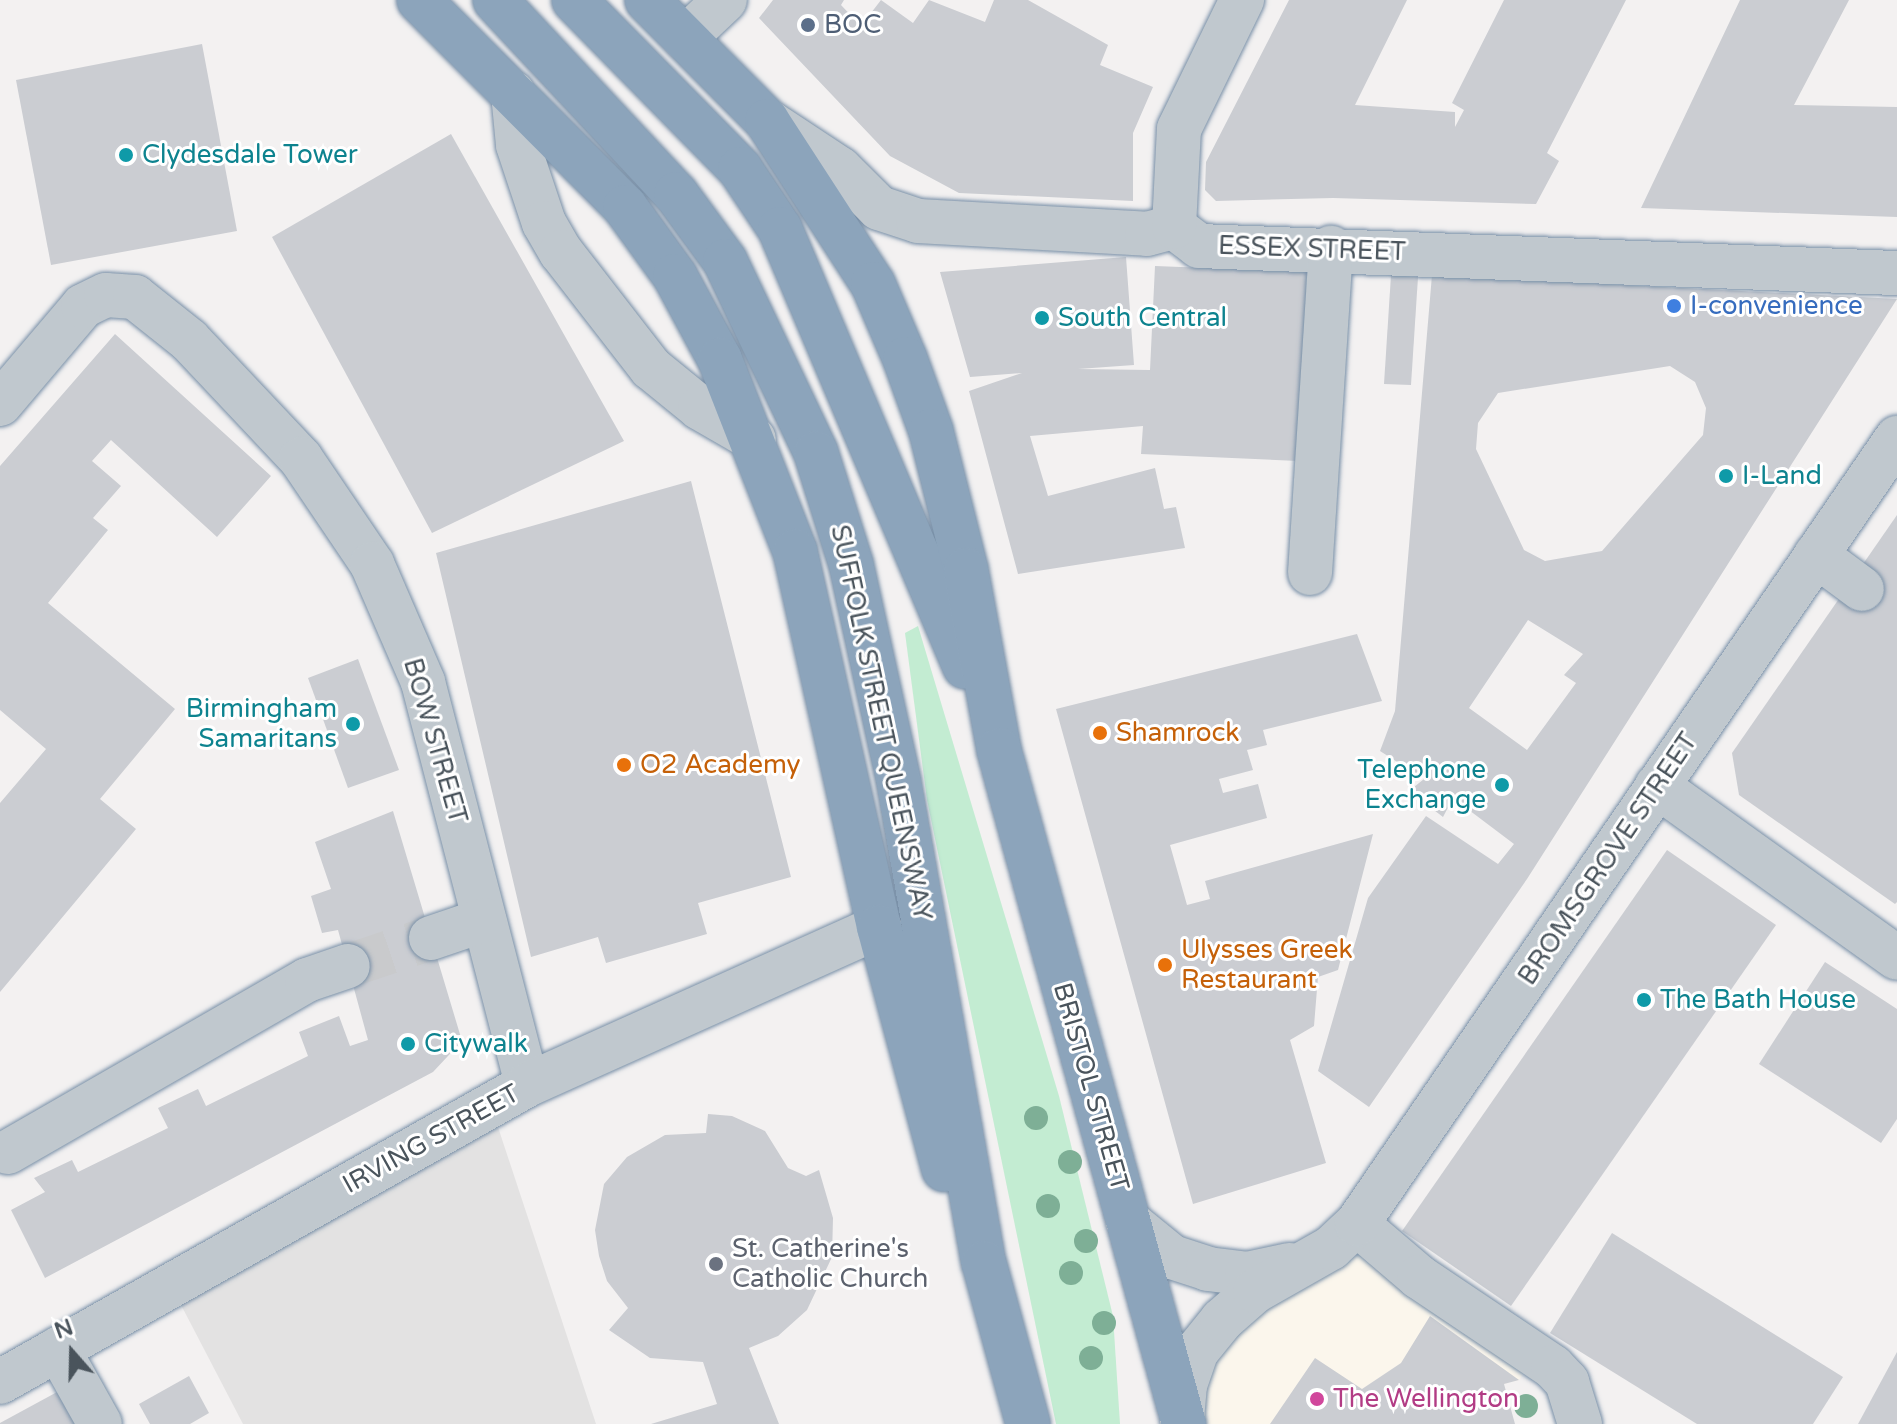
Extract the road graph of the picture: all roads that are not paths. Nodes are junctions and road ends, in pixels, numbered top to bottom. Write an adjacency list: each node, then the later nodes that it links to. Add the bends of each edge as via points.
1 (419, 0): 8 (highway)
2 (495, 0): 30 (highway, SUFFOLK STREET QUEENSWAY, via 676,194 725,261 816,453 851,564 896,768)
3 (574, 0): 19 (highway, via 740,169 780,229)
4 (647, 0): 7 (highway)
5 (725, 0): 7 (street)
6 (1242, 0): 10 (street, via 1179,129)
7 (685, 38): 9 (highway)
8 (513, 93): 15 (highway, via 625,207 675,276); 15 (street, via 518,145 544,223 561,252 651,368 700,408)
9 (767, 121): 10 (street, via 840,169 879,208 918,221 1147,234); 19 (highway, via 873,284 905,359 931,431 966,570)
10 (1174, 227): 11 (street, ESSEX STREET, via 1199,246)
11 (1331, 248): 12 (street, ESSEX STREET); 17 (street)
12 (1897, 273)
13 (0, 404): 21 (street, BOW STREET, via 83,306 106,295 135,297 189,340 301,459 372,564 423,682)
14 (1897, 438): 16 (street, BROMSGROVE STREET)
15 (754, 439): 22 (highway, via 795,551)
16 (1816, 555): 18 (street); 20 (street, BROMSGROVE STREET)
17 (1310, 573)
18 (1862, 589)
19 (999, 750): 28 (highway, BRISTOL STREET)
20 (1657, 786): 24 (street); 29 (street, BROMSGROVE STREET)
21 (484, 920): 23 (street); 26 (street, BOW STREET)
22 (879, 927): 26 (street, IRVING STREET); 30 (highway, via 945,1173)
23 (431, 938)
24 (1897, 958)
25 (348, 966): 27 (street, via 307,980)
26 (527, 1085): 32 (street, IRVING STREET)
27 (8, 1152)
28 (1128, 1221): 31 (street, BROMSGROVE STREET, via 1172,1257 1208,1269 1247,1274); 34 (highway, BRISTOL STREET)
29 (1357, 1224): 31 (street, BROMSGROVE STREET, via 1331,1248); 37 (street, via 1419,1277 1553,1367 1567,1382)
30 (984, 1263): 36 (highway)
31 (1302, 1263): 34 (street, BROMSGROVE STREET, via 1255,1291 1197,1351 1185,1385)
32 (58, 1349): 33 (street, IRVING STREET); 35 (street)
33 (0, 1382)
34 (1183, 1422)
35 (100, 1424)
36 (1028, 1424)
37 (1580, 1424)

